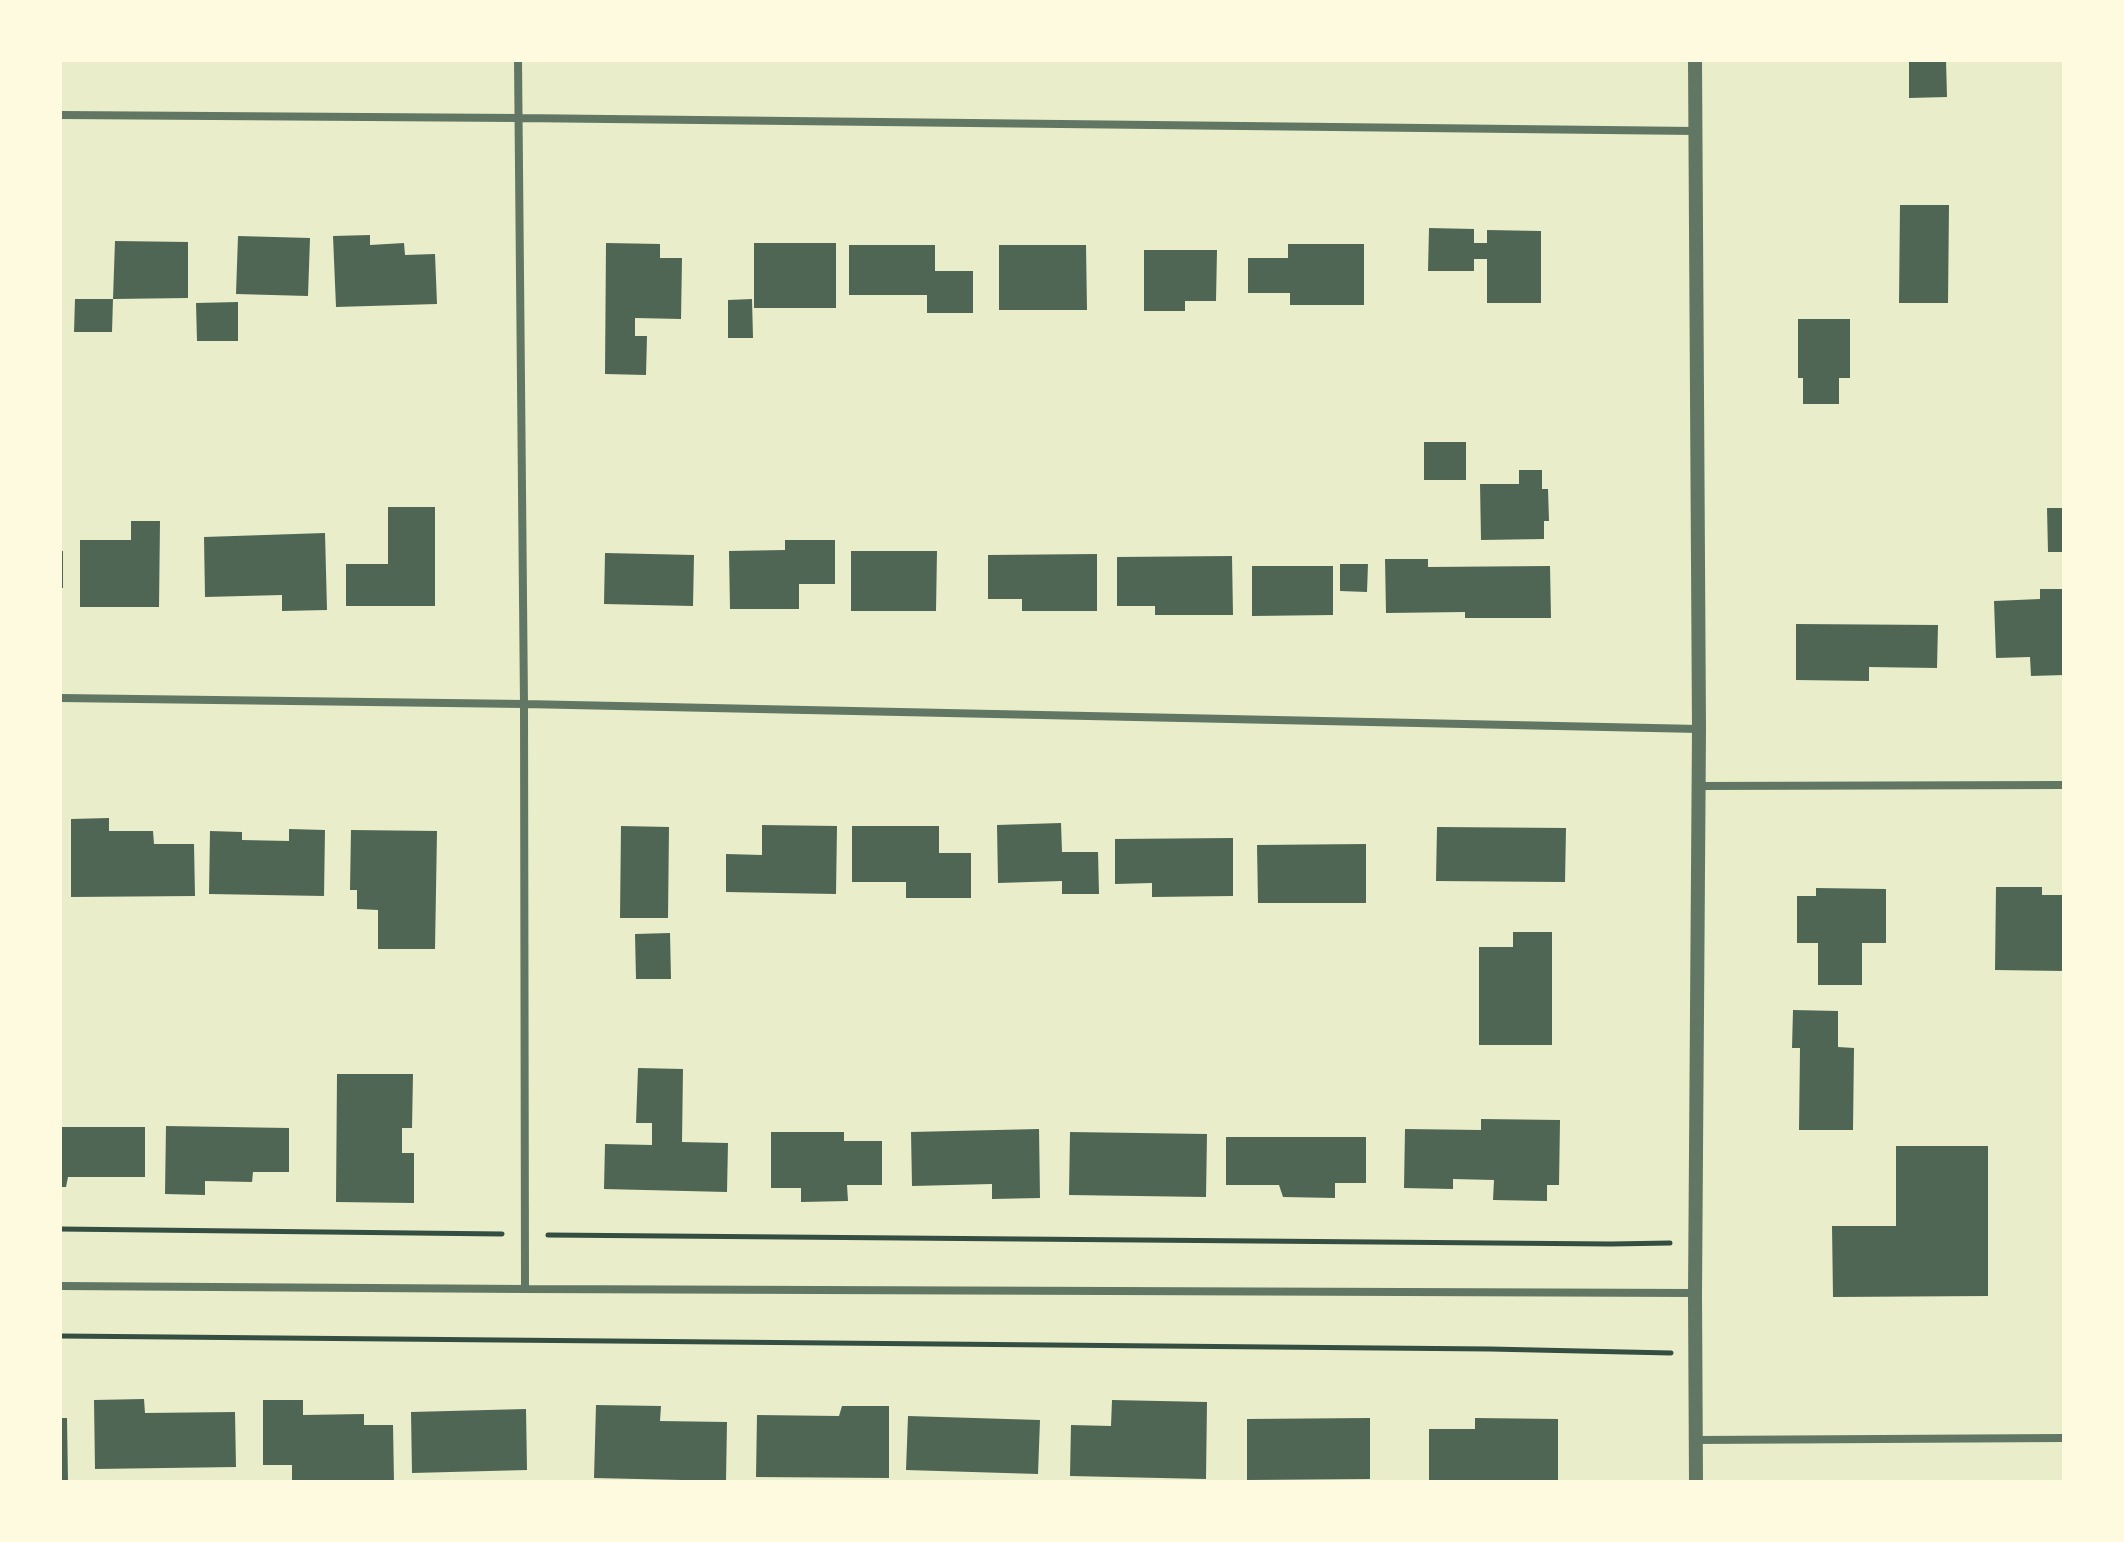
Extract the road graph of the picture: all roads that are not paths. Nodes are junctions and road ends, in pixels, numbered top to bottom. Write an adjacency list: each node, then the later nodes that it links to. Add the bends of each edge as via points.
1 (518, 60): 4 (street)
2 (1695, 60): 5 (street)
3 (60, 115): 4 (street)
4 (518, 118): 5 (street); 7 (street)
5 (1695, 131): 8 (street)
6 (60, 698): 7 (street)
7 (524, 704): 8 (street); 12 (street)
8 (1699, 729): 10 (street)
9 (2064, 785): 10 (street)
10 (1698, 786): 13 (street)
11 (60, 1286): 12 (street)
12 (525, 1289): 13 (street)
13 (1695, 1293): 15 (street)
14 (2064, 1438): 15 (street)
15 (1696, 1440): 16 (street)
16 (1696, 1482)

